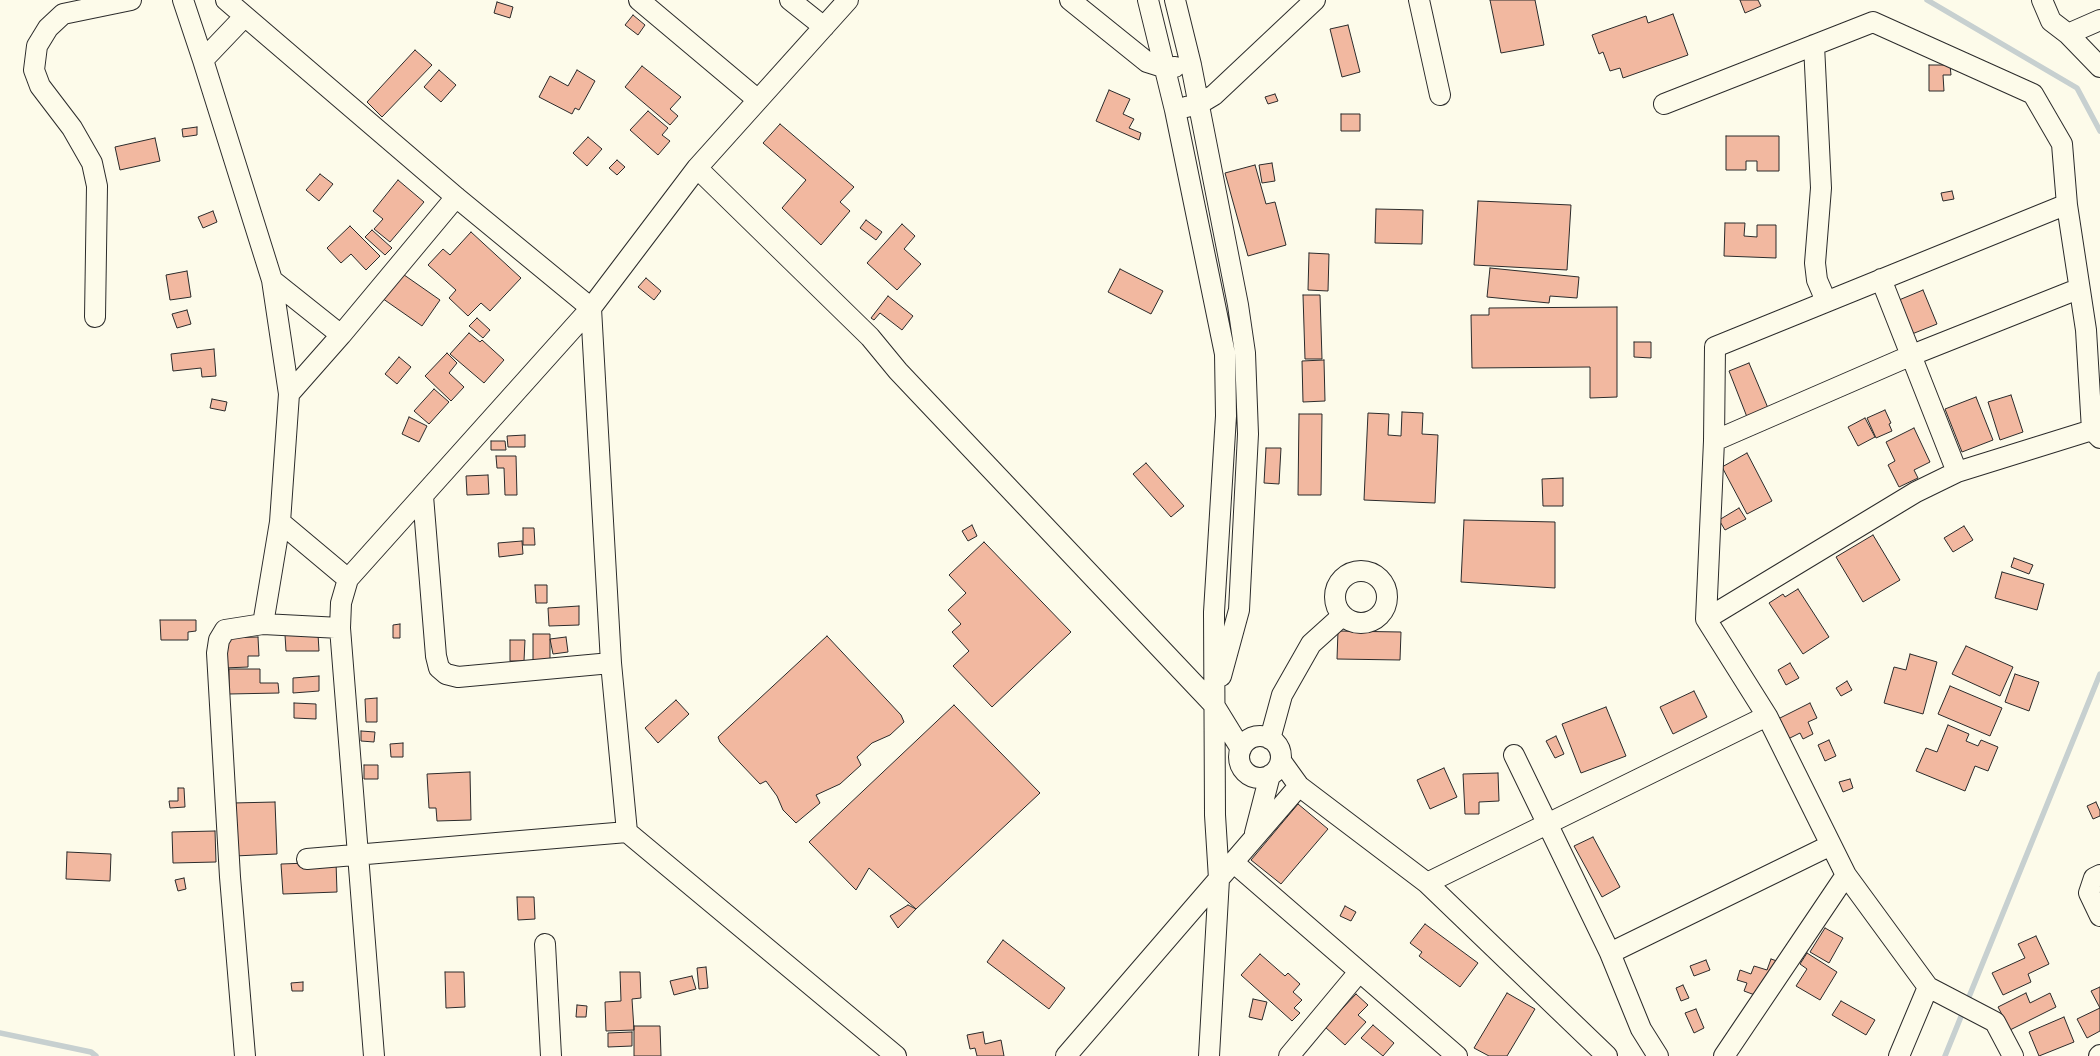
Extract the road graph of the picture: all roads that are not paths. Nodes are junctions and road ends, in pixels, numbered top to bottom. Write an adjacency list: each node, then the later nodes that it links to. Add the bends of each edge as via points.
1 (131, 0): 35 (street, via 63,14 40,40 34,70 40,86 72,128 94,170 97,186)
2 (183, 0): 18 (street)
3 (226, 0): 13 (street)
4 (639, 0): 23 (street)
5 (790, 0): 15 (street)
6 (848, 0): 15 (street)
7 (1070, 0): 21 (street, via 1147,62)
8 (1148, 0): 21 (street)
9 (1176, 0): 19 (street)
10 (1419, 0): 22 (street)
11 (2042, 0): 16 (street, via 2051,21)
12 (1312, 2): 24 (street, via 1222,87)
13 (244, 17): 18 (street); 28 (street)
14 (2100, 20): 16 (street)
15 (824, 27): 23 (street)
16 (2068, 34): 20 (street)
17 (1814, 45): 25 (street); 32 (street, via 1873,22 2033,94 2062,144 2066,205); 33 (street, via 1821,188 1815,264 1817,280)
18 (203, 60): 31 (street)
19 (1191, 66): 21 (street); 24 (street)
20 (2100, 67)
21 (1166, 68): 26 (street)
22 (1440, 95)
23 (758, 100): 27 (street)
24 (1199, 104): 26 (street); 50 (street, via 1238,305 1245,353 1248,434 1239,610)
25 (1664, 104)
26 (1175, 110): 50 (street, via 1225,354 1226,416 1214,612)
27 (697, 168): 34 (street); 50 (street, via 870,337 898,371)
28 (456, 197): 34 (street); 36 (street)
29 (2060, 207): 30 (street)
30 (1881, 279): 33 (street); 37 (street)
31 (272, 280): 36 (street); 38 (street)
32 (2078, 289): 37 (street); 39 (street, via 2086,330)
33 (1826, 301): 40 (street, via 1715,347)
34 (591, 308): 42 (street); 49 (street)
35 (95, 317)
36 (342, 335): 38 (street)
37 (1912, 355): 40 (street); 41 (street)
38 (289, 394): 43 (street)
39 (2096, 434): 41 (street)
40 (1714, 441): 46 (street)
41 (1957, 472): 46 (street, via 1916,492)
42 (423, 496): 44 (street); 49 (street, via 439,668 458,677)
43 (280, 522): 44 (street); 47 (street)
44 (348, 579): 48 (street, via 341,603)
45 (1342, 616): 52 (street, via 1311,644 1282,695)
46 (1706, 618): 51 (street)
47 (263, 624): 48 (street); 74 (street, via 226,630 219,640 217,654 230,877)
48 (340, 628): 62 (street)
49 (611, 663): 59 (street)
50 (1214, 705): 53 (street); 57 (street)
51 (1766, 716): 58 (street); 61 (street)
52 (1270, 739): 53 (street, via 1253,737); 55 (street, via 1280,753)
53 (1240, 753): 55 (street, via 1241,766 1254,777 1262,778); 57 (street)
54 (1514, 756): 58 (street)
55 (1276, 768): 56 (street); 60 (street)
56 (1299, 786): 60 (street); 68 (street)
57 (1215, 815): 67 (street)
58 (1546, 824): 68 (street); 71 (street)
59 (627, 832): 62 (street); 77 (street)
60 (1253, 839): 64 (street)
61 (1831, 845): 66 (street); 71 (street)
62 (358, 855): 63 (street); 75 (street)
63 (308, 859)
64 (1233, 862): 67 (street); 72 (street)
65 (2100, 875): 69 (street, via 2094,878 2090,893)
66 (1846, 876): 73 (street); 84 (street)
67 (1219, 879): 78 (street); 79 (street)
68 (1427, 883): 82 (street)
69 (2100, 916)
70 (545, 944): 76 (street)
71 (1610, 953): 83 (street, via 1641,1029)
72 (1359, 972): 80 (street); 81 (street)
73 (1928, 987): 85 (street); 86 (street, via 1995,1022)
74 (245, 1056)
75 (374, 1056)
76 (551, 1056)
77 (896, 1056)
78 (1066, 1056)
79 (1209, 1056)
80 (1289, 1056)
81 (1457, 1056)
82 (1607, 1056)
83 (1658, 1056)
84 (1724, 1056)
85 (1899, 1056)
86 (2013, 1056)

